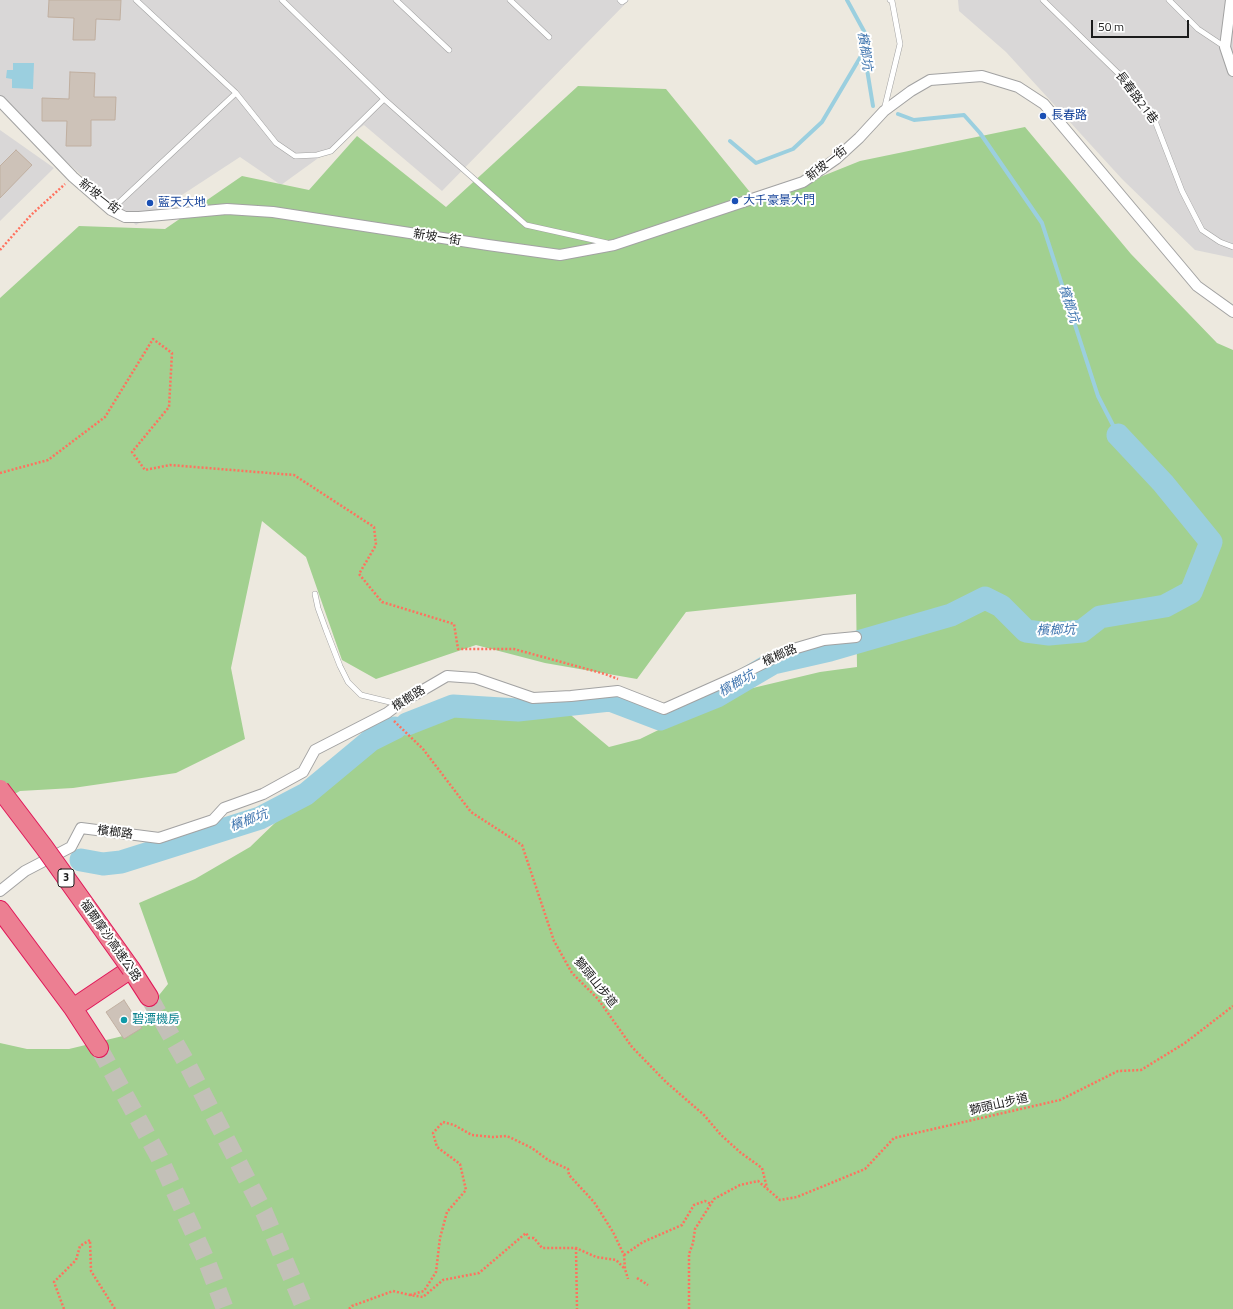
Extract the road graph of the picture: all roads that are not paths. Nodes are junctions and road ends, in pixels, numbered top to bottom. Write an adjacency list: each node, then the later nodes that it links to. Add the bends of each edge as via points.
1 (136, 0): 15 (lane)
2 (282, 0): 16 (lane)
3 (396, 0): 13 (lane)
4 (510, 0): 11 (lane)
5 (620, 0): 6 (lane)
6 (625, 0)
7 (890, 0): 18 (lane, via 900,44)
8 (1043, 0): 21 (lane, 長春路21巷, via 1121,76 1155,121 1182,191 1202,230)
9 (1169, 0): 12 (lane, via 1198,29)
10 (1231, 0): 12 (street)
11 (549, 36)
12 (1226, 47): 14 (street)
13 (449, 50)
14 (1233, 71)
15 (236, 93): 16 (lane, via 276,143 295,156 317,156 331,151); 19 (lane)
16 (384, 99): 20 (lane, via 526,225)
17 (1, 103): 19 (street, 新坡一街, via 73,177)
18 (884, 111): 20 (street, 新坡一街, via 836,159 803,182); 22 (street, via 930,80 982,76 1018,87 1044,104 1197,286)
19 (111, 210): 20 (street, 新坡一街, via 125,217 227,209 273,212 560,254)
20 (614, 245)
21 (1233, 247)
22 (1233, 312)
23 (315, 594): 25 (lane, via 326,630 348,682 361,694)
24 (856, 637): 25 (street, 檳榔路, via 824,640 790,650 664,710 618,691 533,698 475,678 447,676)
25 (399, 704): 27 (street, 檳榔路, via 387,714 315,750 303,772 263,794 224,808 213,820 159,838 81,828 70,847 25,871)
26 (0, 789): 29 (highway, 福爾摩沙高速公路 / 3, bridge)
27 (0, 891)
28 (0, 910): 31 (highway)
29 (131, 969): 30 (highway, 福爾摩沙高速公路 / 3); 31 (highway)
30 (149, 997)
31 (73, 1008): 32 (highway)
32 (100, 1048)

